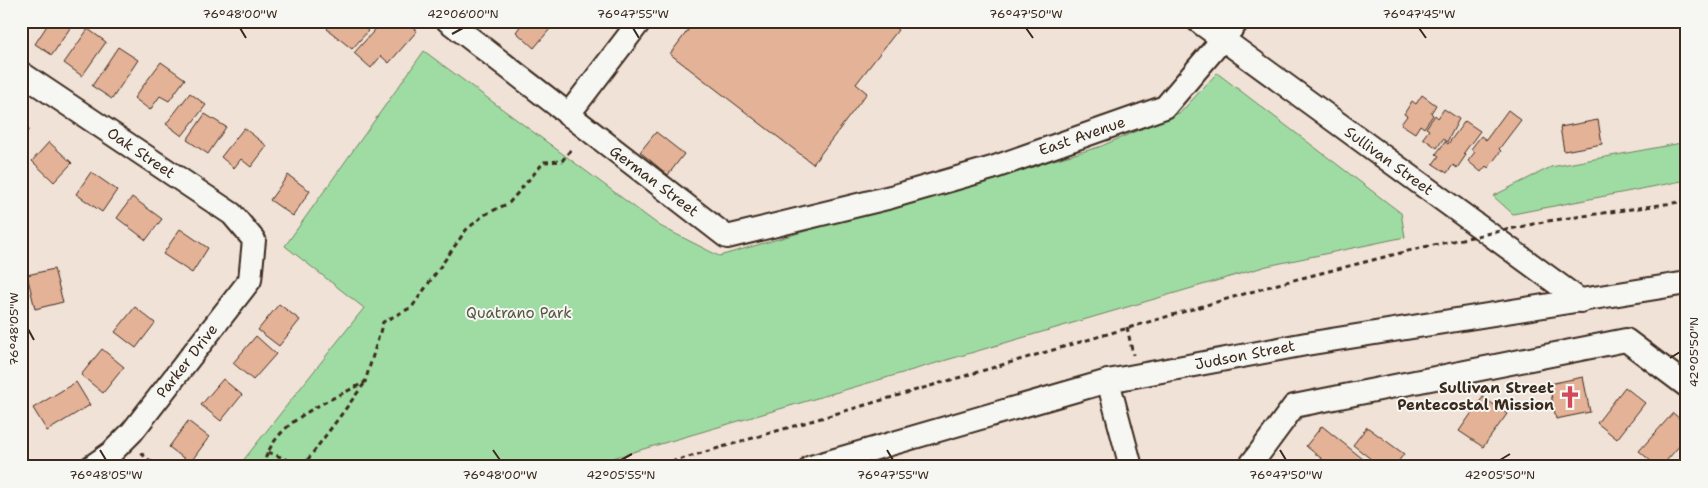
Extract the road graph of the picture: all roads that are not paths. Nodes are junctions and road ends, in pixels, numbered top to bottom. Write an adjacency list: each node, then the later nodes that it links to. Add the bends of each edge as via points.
1 (448, 21): 7 (street, German Street)
2 (640, 21): 7 (street)
3 (1198, 21): 5 (street, Sullivan Street)
4 (1238, 21): 5 (street, East Avenue)
5 (1223, 40): 8 (street, East Avenue, via 1165,107 992,168); 11 (street, Sullivan Street)
6 (21, 73): 9 (street, Oak Street, via 232,214)
7 (568, 115): 8 (street, German Street, via 727,237)
8 (891, 197)
9 (254, 240): 14 (street, Parker Drive, via 250,280 132,432)
10 (1687, 283): 11 (street, Judson Street)
11 (1581, 301): 12 (street, Judson Street, via 1306,344)
12 (1108, 381): 15 (street, Judson Street); 16 (street)
13 (1687, 386): 17 (street, via 1626,340 1294,406)
14 (91, 467)
15 (811, 467)
16 (1131, 467)
17 (1249, 467)

